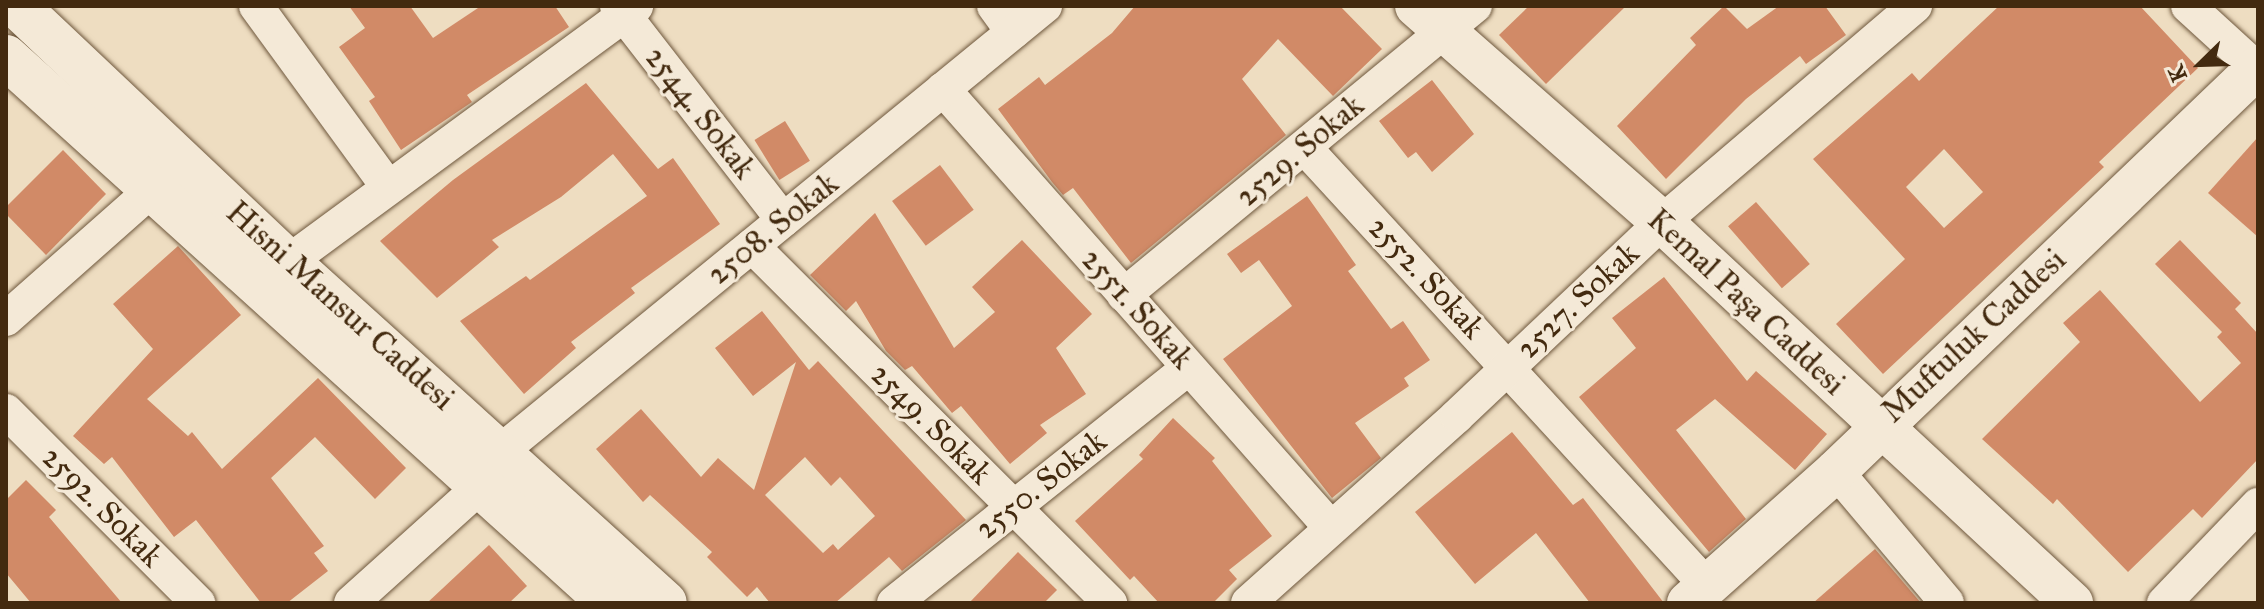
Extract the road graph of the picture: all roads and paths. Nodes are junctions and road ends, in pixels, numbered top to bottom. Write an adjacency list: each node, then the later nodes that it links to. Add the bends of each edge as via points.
1 (17, 6): 18 (main road, Hisni Mansur Caddesi)
2 (256, 6): 13 (street)
3 (1045, 6): 8 (street, 2508. Sokak)
4 (1915, 6): 16 (street, 2527. Sokak)
5 (2188, 6): 10 (street)
6 (626, 9): 13 (street); 15 (street, 2544. Sokak)
7 (1445, 14): 12 (street, 2529. Sokak); 16 (street, Kemal Paşa Caddesi)
8 (1003, 19): 11 (street, 2508. Sokak)
9 (6, 57): 14 (main road)
10 (2258, 69): 24 (street, Muftuluk Caddesi)
11 (943, 89): 15 (street, 2508. Sokak); 19 (street, 2551. Sokak)
12 (1305, 148): 19 (street, 2529. Sokak); 22 (street, 2552. Sokak)
13 (388, 187): 18 (street)
14 (153, 189): 20 (street); 25 (main road)
15 (783, 220): 17 (street, 2508. Sokak)
16 (1662, 222): 22 (street, 2527. Sokak); 24 (street, Kemal Paşa Caddesi)
17 (752, 246): 25 (street, 2508. Sokak); 28 (street, 2549. Sokak)
18 (288, 262): 25 (main road, Hisni Mansur Caddesi)
19 (1124, 295): 21 (street, 2551. Sokak)
20 (6, 319)
21 (1188, 368): 28 (street, 2550. Sokak); 29 (street, 2551. Sokak)
22 (1508, 368): 29 (street, 2527. Sokak); 30 (street, 2552. Sokak)
23 (6, 411): 31 (street, 2592. Sokak)
24 (1878, 426): 26 (street, Muftuluk Caddesi); 39 (street, Kemal Paşa Caddesi)
25 (492, 468): 32 (street, 2508. Sokak); 33 (main road); 34 (main road, Hisni Mansur Caddesi)
26 (1836, 471): 30 (street, Muftuluk Caddesi); 38 (street)
27 (2258, 505): 40 (street)
28 (1014, 507): 35 (street, 2550. Sokak); 36 (street, 2549. Sokak)
29 (1331, 528): 37 (street, 2527. Sokak)
30 (1698, 595)
31 (198, 603)
32 (351, 603)
33 (610, 603)
34 (665, 603)
35 (894, 603)
36 (1110, 603)
37 (1248, 603)
38 (1947, 603)
39 (2072, 603)
40 (2164, 603)

